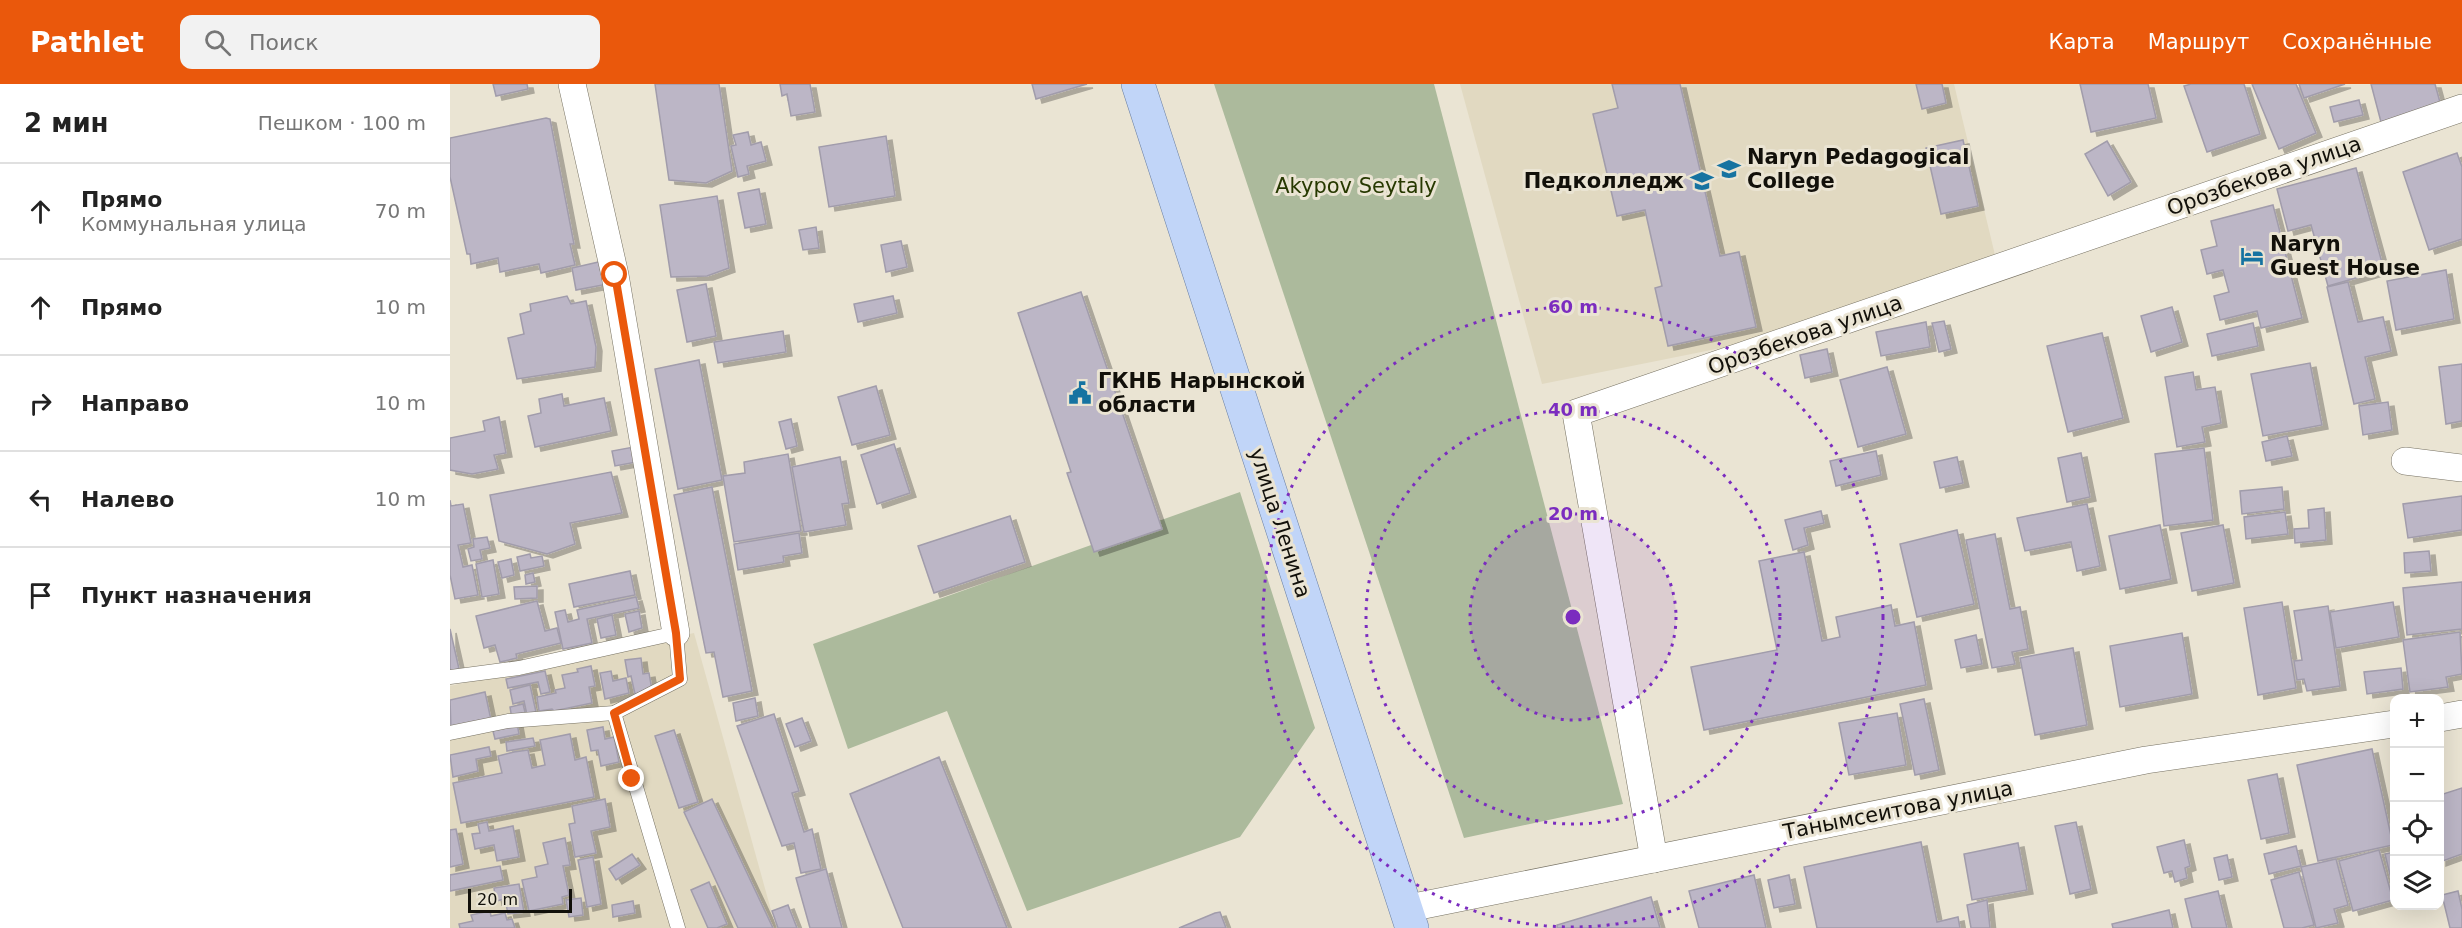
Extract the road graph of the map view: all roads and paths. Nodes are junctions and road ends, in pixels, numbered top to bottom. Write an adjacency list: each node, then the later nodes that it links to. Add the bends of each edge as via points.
1 (572, 84): 6 (street, via 615,275)
2 (1138, 84): 14 (main road, улица Ленина)
3 (2462, 108): 13 (street, Орозбекова улица, via 1576,413)
4 (2405, 461): 5 (street)
5 (2462, 468)
6 (676, 633): 7 (lane, via 519,668); 8 (lane, via 680,679)
7 (450, 677)
8 (614, 713): 12 (lane, via 508,721); 15 (lane)
9 (2462, 714): 10 (street)
10 (2444, 717)
11 (2390, 725): 13 (street, Танымсеитова улица, via 2146,760)
12 (450, 733)
13 (1654, 859): 14 (street, Танымсеитова улица)
14 (1408, 919)
15 (678, 928)

